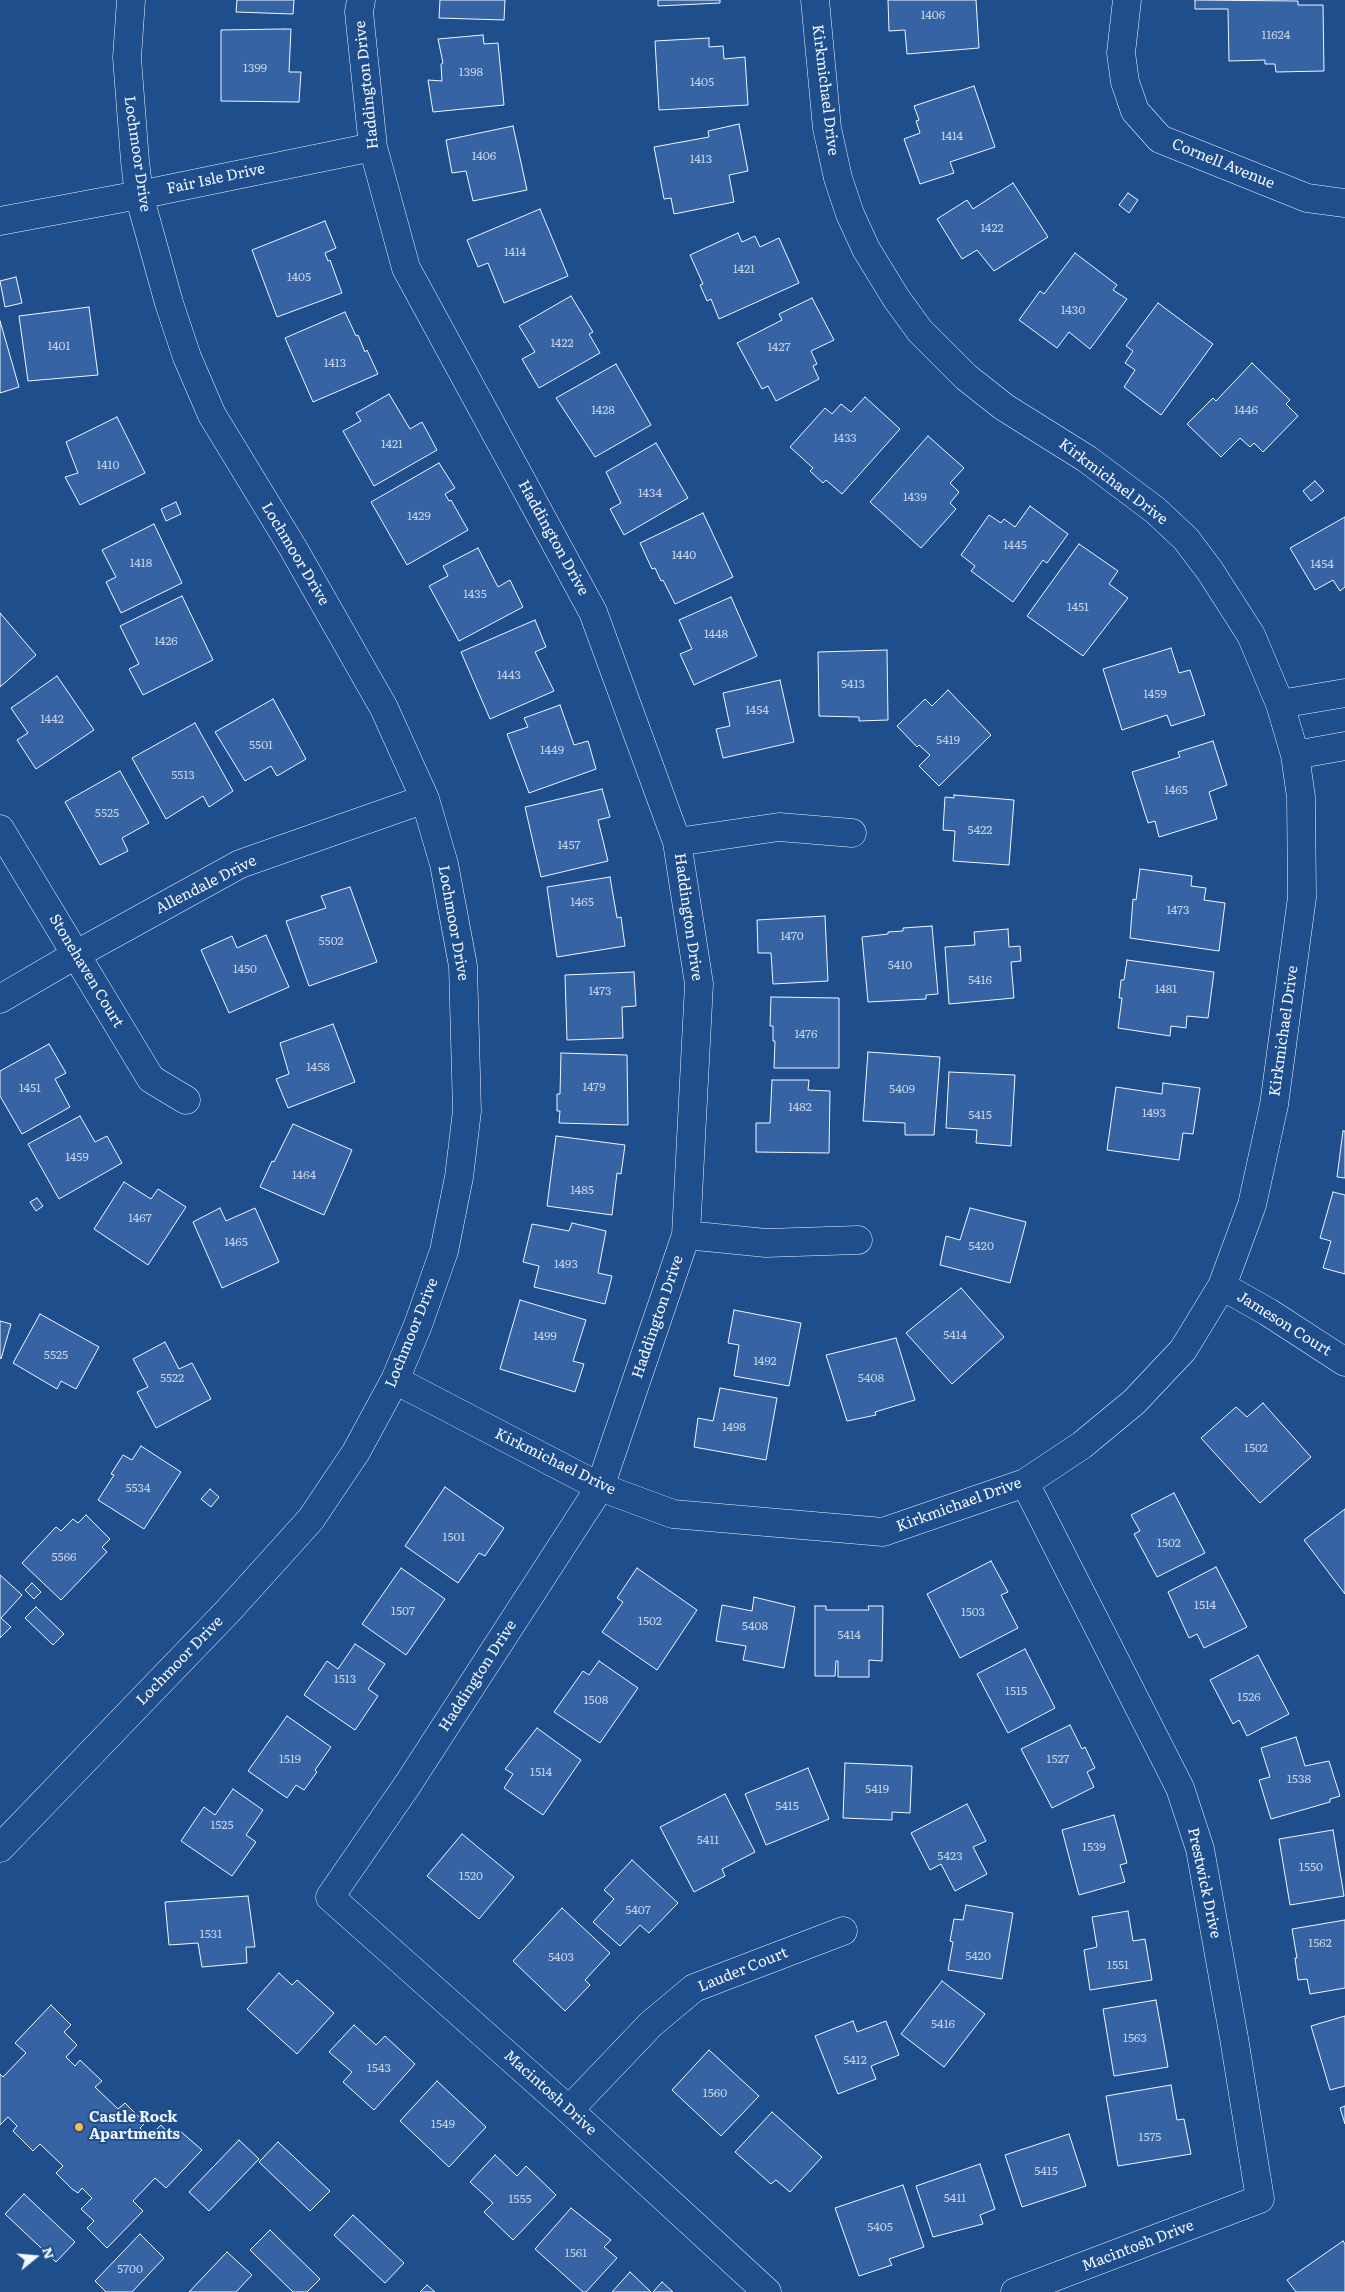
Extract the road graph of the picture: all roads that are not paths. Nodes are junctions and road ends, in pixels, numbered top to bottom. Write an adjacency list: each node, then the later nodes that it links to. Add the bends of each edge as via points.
1 (131, 0): 6 (street, Lochmoor Drive, via 128,93)
2 (360, 0): 5 (street, Haddington Drive)
3 (815, 0): 10 (street, Kirkmichael Drive, via 826,118 838,178 866,249 896,298 920,330 966,377 1004,407 1087,459 1155,510 1186,540 1251,635)
4 (1127, 0): 7 (street, Cornell Avenue, via 1121,53 1125,82 1135,111 1160,139 1307,198)
5 (373, 147): 6 (street, Fair Isle Drive); 16 (street, Haddington Drive, via 406,268 593,612)
6 (140, 195): 8 (street, Fair Isle Drive); 13 (street, Lochmoor Drive, via 168,304 212,415 294,548 384,708)
7 (1345, 203)
8 (0, 221)
9 (1345, 693): 10 (street)
10 (1280, 704): 12 (street, Kirkmichael Drive)
11 (1345, 746): 12 (street)
12 (1295, 755): 22 (street, Kirkmichael Drive, via 1301,797 1302,897 1274,1105 1252,1205)
13 (424, 799): 17 (street, Allendale Drive, via 240,864); 24 (street, Lochmoor Drive, via 444,864 463,966 467,1111 459,1178 444,1251)
14 (0, 829): 17 (street, Stonehaven Court)
15 (852, 833): 16 (street, via 779,827)
16 (677, 842): 20 (street, Haddington Drive, via 699,984)
17 (77, 954): 18 (street, Allendale Drive); 19 (street, Stonehaven Court, via 151,1079)
18 (0, 998)
19 (186, 1100)
20 (686, 1234): 21 (street, via 766,1243); 26 (street, Haddington Drive)
21 (858, 1240)
22 (1222, 1286): 23 (street, Jameson Court); 25 (street, Kirkmichael Drive, via 1182,1350 1134,1402 1082,1445)
23 (1345, 1362)
24 (395, 1380): 26 (street, Kirkmichael Drive); 27 (street, Lochmoor Drive, via 356,1452 311,1518 228,1611)
25 (1024, 1482): 26 (street, Kirkmichael Drive, via 883,1532 673,1514); 31 (street, Prestwick Drive, via 1180,1788 1200,1849)
26 (600, 1487): 28 (street, Haddington Drive, via 408,1784)
27 (0, 1848)
28 (330, 1897): 30 (street, Macintosh Drive)
29 (843, 1931): 30 (street, Lauder Court, via 694,1988 651,2024)
30 (569, 2110): 32 (street, Macintosh Drive)
31 (1260, 2199): 33 (street, Macintosh Drive)
32 (767, 2292)
33 (1015, 2292)

